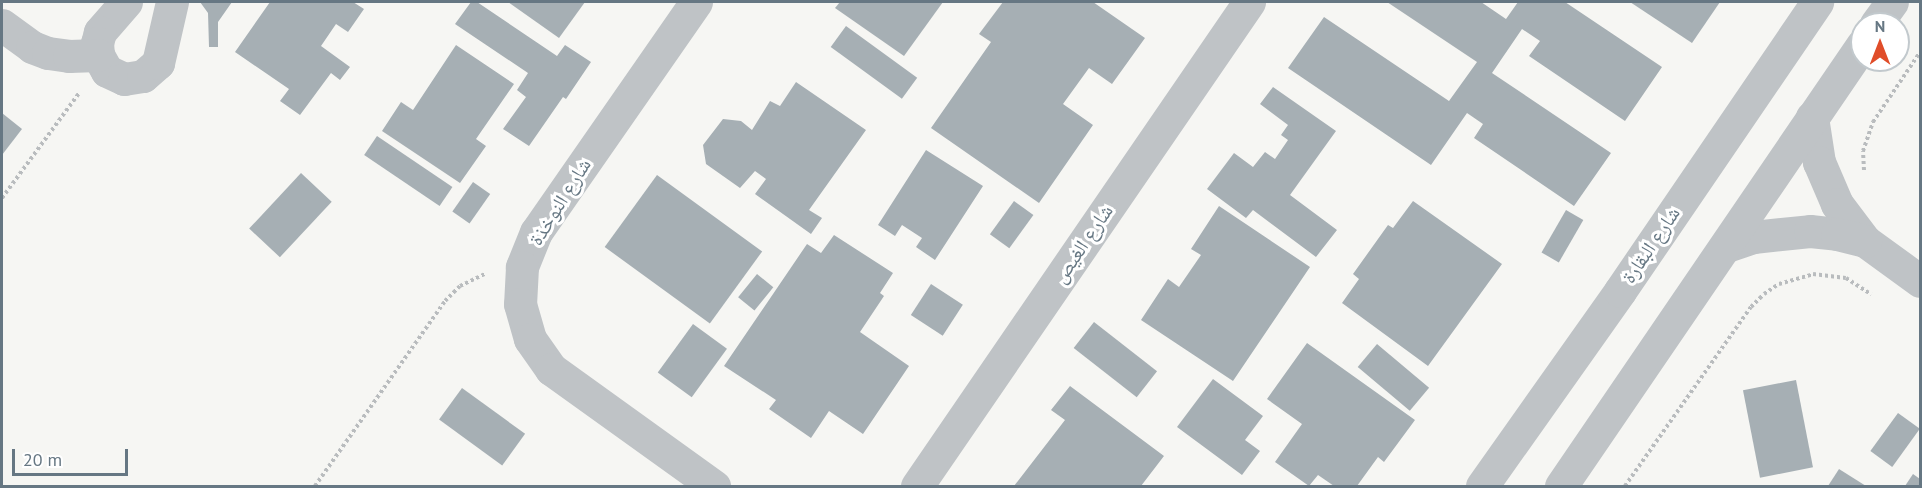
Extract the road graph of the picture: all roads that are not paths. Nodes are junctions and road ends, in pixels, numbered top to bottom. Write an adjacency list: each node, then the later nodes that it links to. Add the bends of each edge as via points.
1 (126, 2): 7 (street, via 100,32)
2 (172, 2): 7 (street, via 158,63 152,71 124,79 107,71)
3 (696, 2): 13 (street, شارع النوخذة, via 536,232 522,267 520,304 531,339 551,369)
4 (1249, 2): 14 (street, شارع الغيص)
5 (1817, 2): 15 (street, شارع البقارة)
6 (2, 25): 7 (street, via 32,47 48,53)
7 (99, 59)
8 (1850, 62): 9 (street)
9 (1812, 117): 10 (street, via 1826,183 1843,214); 11 (street)
10 (1865, 241): 11 (street, via 1810,231 1754,237); 12 (street)
11 (1727, 246): 16 (street)
12 (1920, 281)
13 (714, 486)
14 (917, 486)
15 (1482, 486)
16 (1561, 486)

